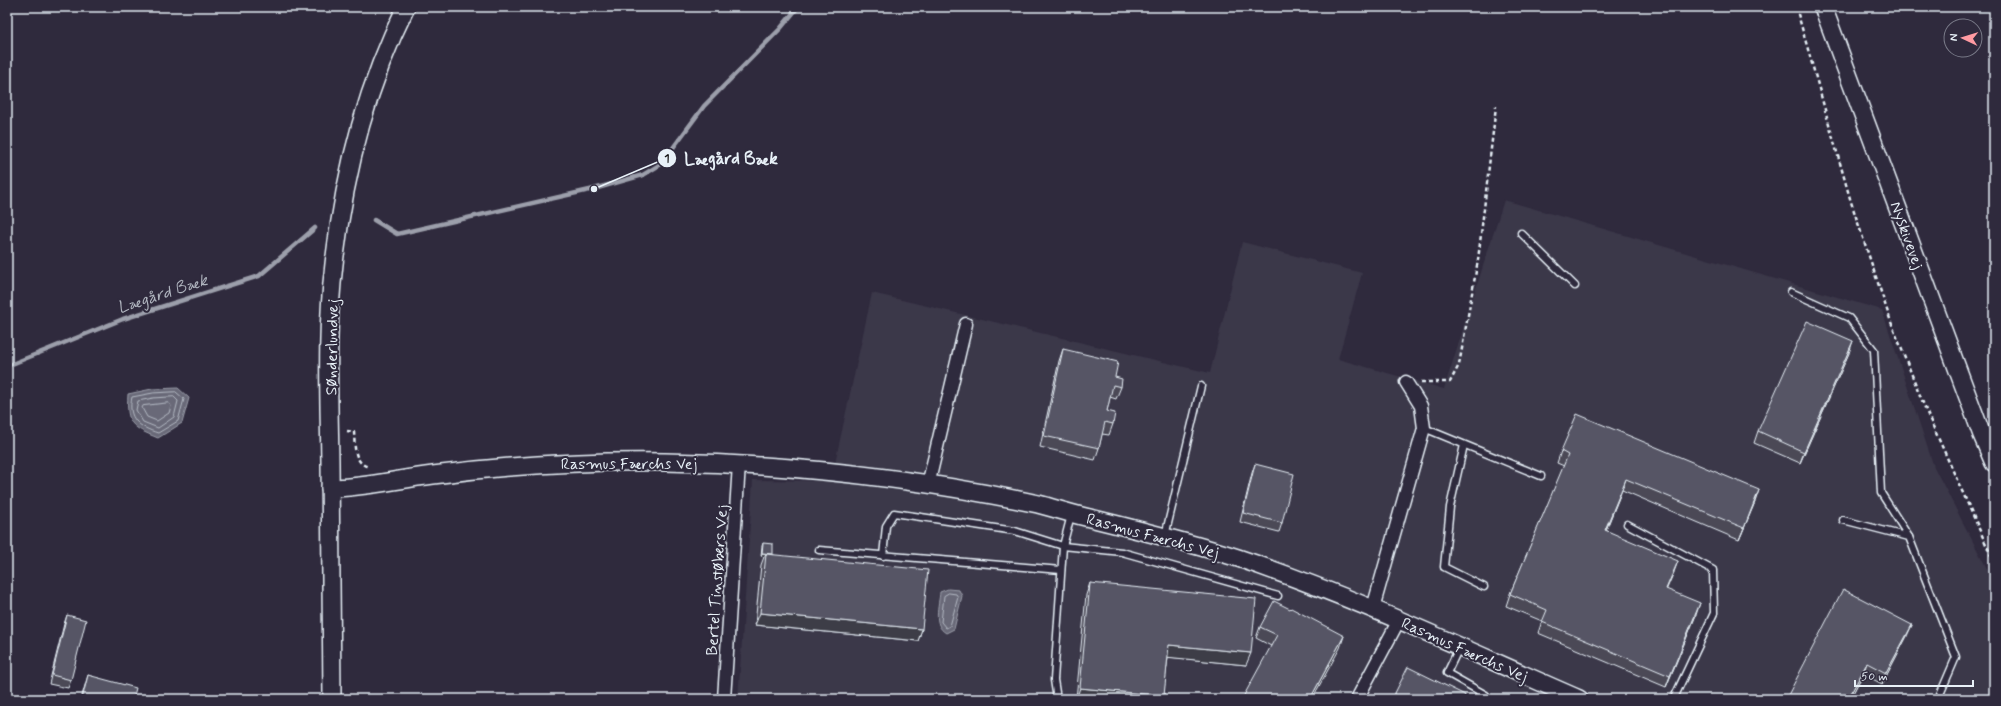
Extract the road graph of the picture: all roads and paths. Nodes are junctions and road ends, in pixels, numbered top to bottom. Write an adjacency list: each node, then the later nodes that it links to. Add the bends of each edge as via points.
1 (406, 7): 19 (street, Sønderlundvej, via 370,94 350,166 339,229 329,339)
2 (1796, 7): 28 (path, via 1851,202 1891,322 1927,414)
3 (1823, 7): 14 (street, Nyskivevej)
4 (1496, 106): 9 (path, via 1478,260 1459,365 1450,382)
5 (1521, 233): 6 (lane)
6 (1576, 286)
7 (1792, 292): 24 (lane, via 1849,318 1874,350 1881,493)
8 (966, 324): 18 (street)
9 (1406, 382): 11 (street, via 1421,406)
10 (1201, 386): 23 (lane)
11 (1424, 428): 13 (lane); 32 (street)
12 (347, 437): 16 (path, via 347,430 354,432 355,455 363,466)
13 (1464, 444): 17 (lane); 30 (lane, via 1450,507 1444,567)
14 (1994, 463)
15 (739, 464): 18 (street, Rasmus Færchs Vej, via 857,474); 19 (street, Rasmus Færchs Vej, via 575,462 430,475 352,488); 37 (street, Bertel Tinstøbers Vej)
16 (375, 469)
17 (1541, 476)
18 (928, 485): 20 (street, Rasmus Færchs Vej, via 1041,505)
19 (330, 488): 36 (street, Sønderlundvej)
20 (1071, 513): 23 (street, Rasmus Færchs Vej); 25 (lane)
21 (1843, 520): 24 (lane)
22 (1626, 524): 35 (lane, via 1713,570 1714,613)
23 (1165, 536): 32 (street, Rasmus Færchs Vej, via 1237,558)
24 (1909, 537): 42 (lane, via 1956,657)
25 (1063, 546): 27 (lane, via 1015,531 894,513 886,526); 29 (lane); 31 (lane, via 1122,552)
26 (818, 550): 27 (lane)
27 (883, 556): 29 (lane)
28 (1994, 562)
29 (1061, 570): 38 (lane, via 1054,680)
30 (1484, 587)
31 (1278, 596)
32 (1373, 608): 33 (street, Rasmus Færchs Vej)
33 (1399, 620): 34 (street, Rasmus Færchs Vej); 39 (street)
34 (1459, 646): 40 (lane, via 1447,673 1486,695); 41 (street, Rasmus Færchs Vej)
35 (1674, 698)
36 (332, 699)
37 (724, 699)
38 (1057, 699)
39 (1357, 699)
40 (1483, 699)
41 (1579, 699)
42 (1938, 699)

